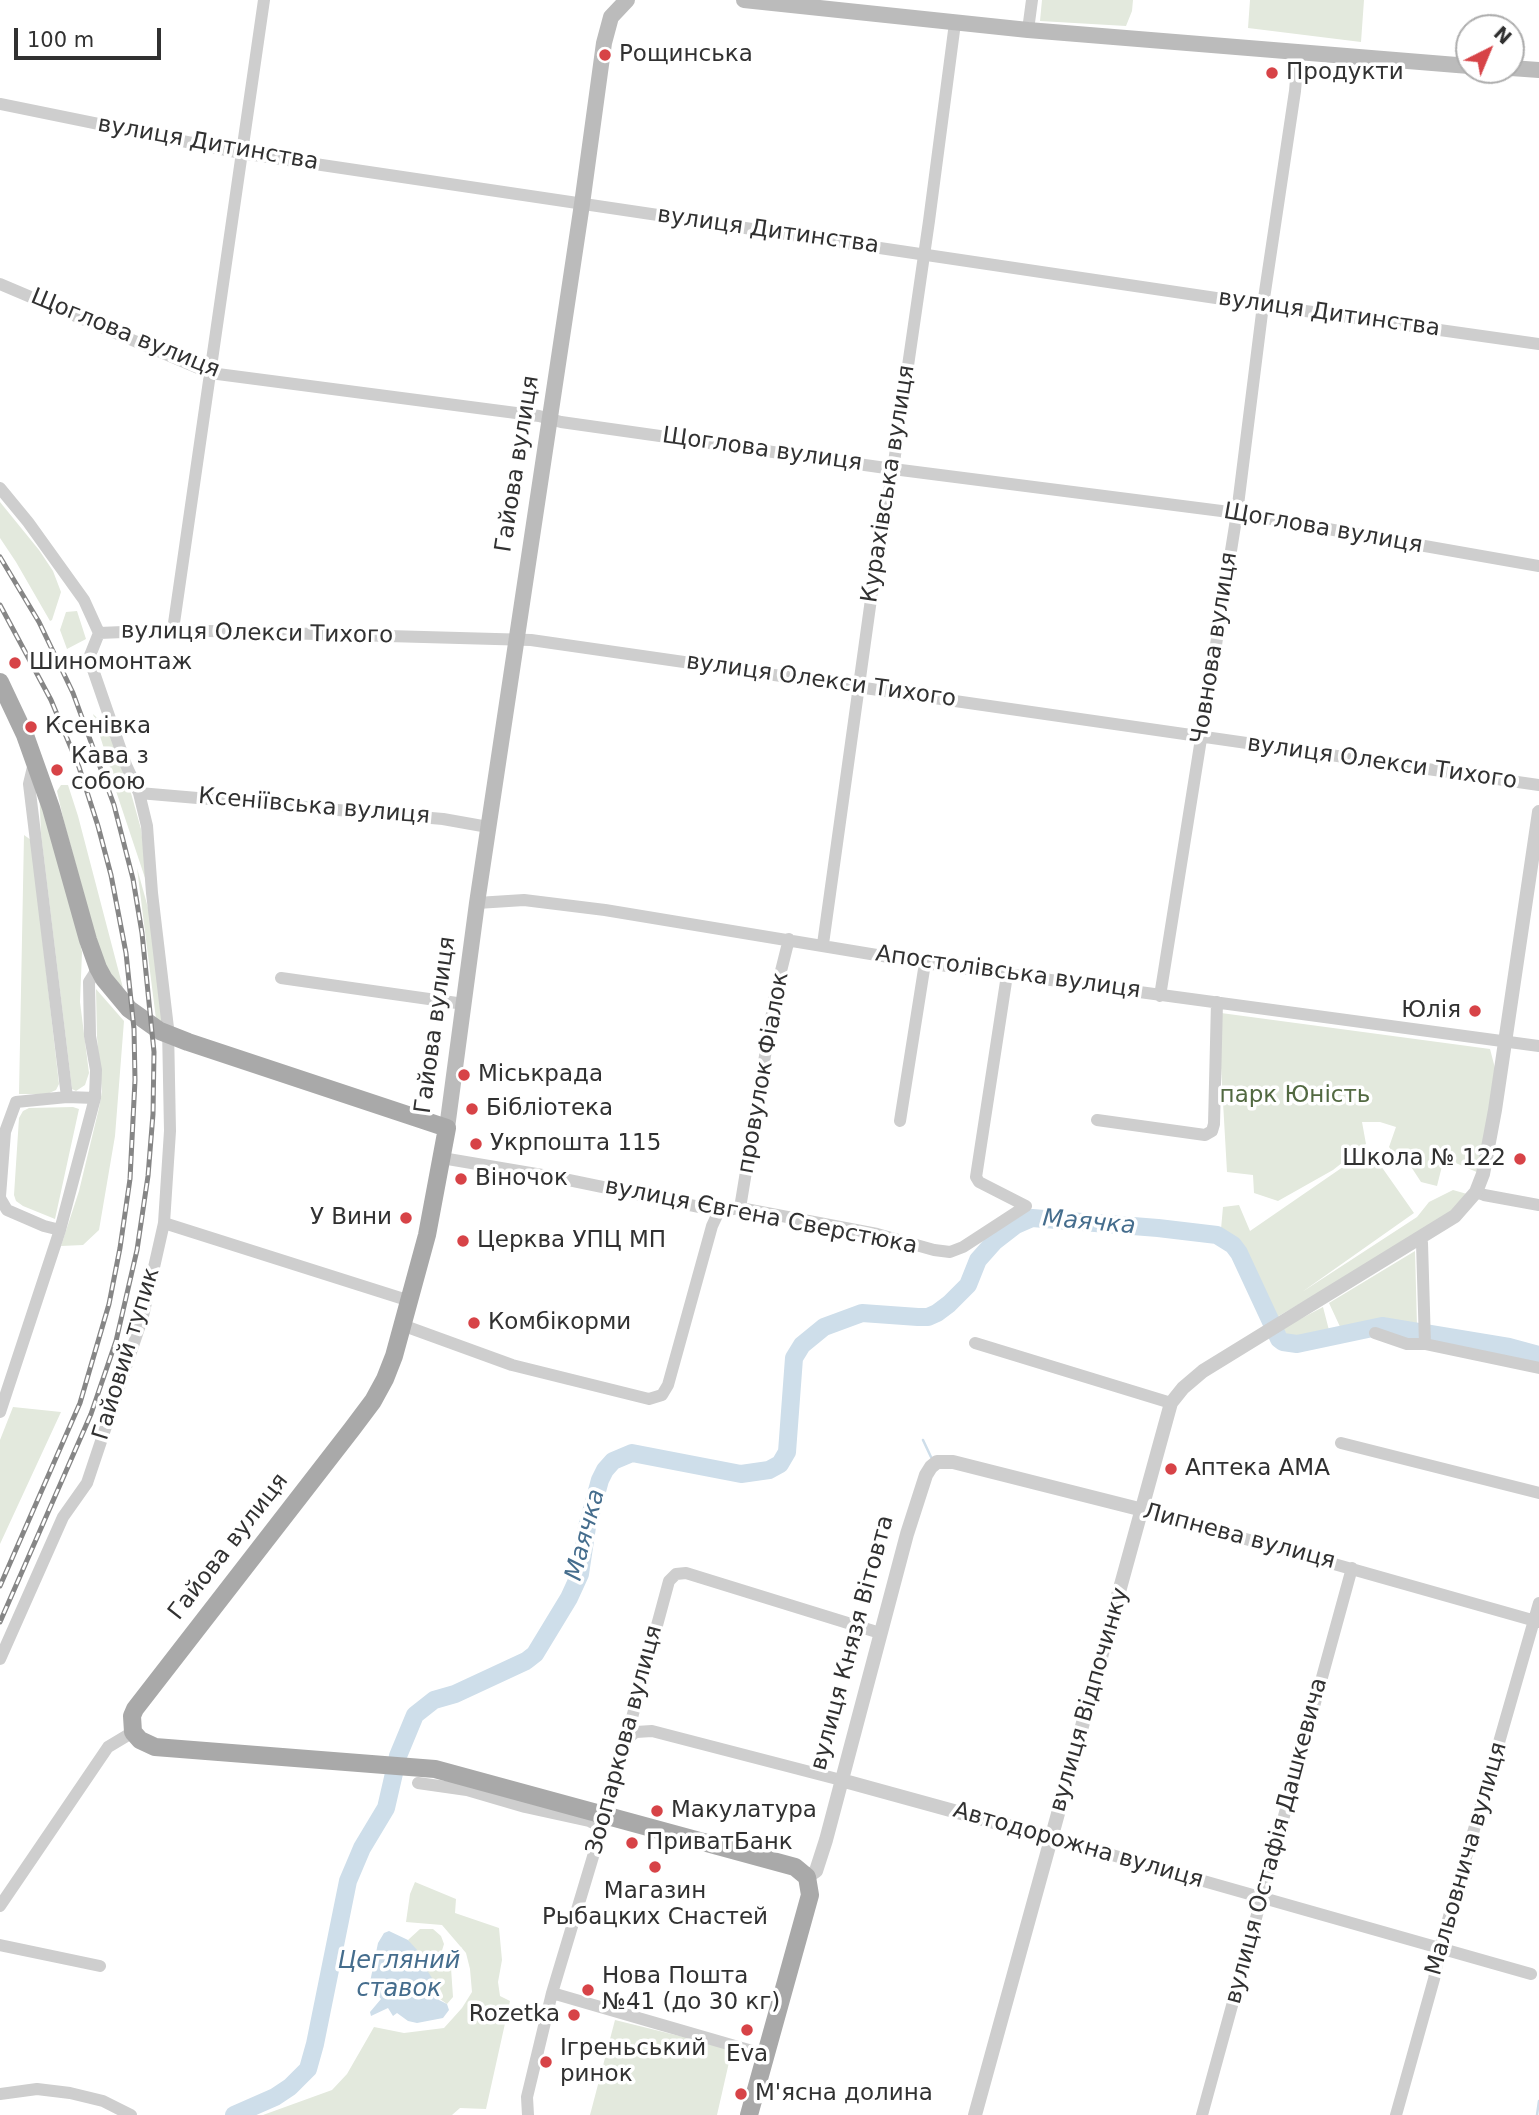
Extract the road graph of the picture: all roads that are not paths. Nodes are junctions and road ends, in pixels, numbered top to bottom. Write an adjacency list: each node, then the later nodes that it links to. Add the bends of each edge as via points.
1 (264, 0): 10 (street)
2 (625, 0): 11 (main road, Гайова вулиця, via 607,29)
3 (744, 0): 5 (main road)
4 (1032, 0): 6 (street)
5 (955, 23): 6 (main road); 12 (street, Курахівська вулиця)
6 (1028, 30): 7 (main road)
7 (1293, 51): 8 (main road); 14 (street, Човнова вулиця, via 1295,90)
8 (1455, 65)
9 (0, 104): 10 (street, вулиця Дитинства)
10 (241, 153): 11 (street, вулиця Дитинства); 16 (street)
11 (582, 204): 12 (street, вулиця Дитинства); 17 (main road, Гайова вулиця)
12 (923, 253): 14 (street, вулиця Дитинства); 18 (street, Курахівська вулиця)
13 (0, 284): 16 (street, Щоглова вулиця)
14 (1263, 306): 15 (street, вулиця Дитинства); 20 (street, Човнова вулиця)
15 (1539, 344)
16 (210, 373): 17 (street, Щоглова вулиця); 22 (street)
17 (550, 418): 18 (street, Щоглова вулиця); 24 (main road, Гайова вулиця)
18 (893, 469): 20 (street, Щоглова вулиця); 26 (street, Курахівська вулиця)
19 (0, 488): 23 (street, via 83,600)
20 (1237, 513): 21 (street, Щоглова вулиця); 27 (street, Човнова вулиця)
21 (1539, 566)
22 (173, 630): 23 (street, вулиця Олекси Тихого); 24 (street, вулиця Олекси Тихого)
23 (99, 633): 30 (street, Гайовий тупик, via 89,658)
24 (516, 639): 26 (street, вулиця Олекси Тихого); 32 (main road, Гайова вулиця)
25 (0, 682): 28 (main road)
26 (860, 687): 27 (street, вулиця Олекси Тихого); 35 (street, Курахівська вулиця)
27 (1201, 737): 29 (street, вулиця Олекси Тихого); 40 (street, Човнова вулиця)
28 (34, 759): 37 (main road); 45 (street, via 29,785)
29 (1539, 785)
30 (139, 793): 32 (street, Ксеніївська вулиця, via 443,819); 56 (street, Гайовий тупик, via 147,826 168,1028 170,1131)
31 (1539, 812): 43 (street)
32 (488, 827): 33 (main road, Гайова вулиця)
33 (477, 903): 34 (street, Апостолівська вулиця, via 551,903); 42 (main road, Гайова вулиця)
34 (789, 939): 35 (street, Апостолівська вулиця); 54 (street, провулок Фіалок, via 775,995)
35 (822, 944): 36 (street, Апостолівська вулиця)
36 (925, 963): 38 (street, Апостолівська вулиця); 48 (street)
37 (101, 974): 46 (street, via 89,982); 49 (main road, via 139,1018 160,1031)
38 (1007, 975): 40 (street, Апостолівська вулиця); 54 (street, вулиця Євгена Сверстюка, via 976,1177 1026,1206 950,1252)
39 (281, 978): 42 (street)
40 (1160, 996): 41 (street, Апостолівська вулиця)
41 (1217, 1002): 43 (street, Апостолівська вулиця); 47 (street, via 1212,1132 1205,1135)
42 (464, 1004): 49 (main road, Гайова вулиця)
43 (1504, 1041): 44 (street, Апостолівська вулиця); 51 (street, via 1495,1110)
44 (1539, 1046)
45 (67, 1097): 46 (street); 52 (street, via 16,1102 5,1132)
46 (95, 1098): 57 (street)
47 (1097, 1120)
48 (900, 1122)
49 (446, 1128): 50 (main road, Гайова вулиця)
50 (442, 1158): 55 (street, вулиця Євгена Сверстюка); 59 (main road, Гайова вулиця)
51 (1476, 1192): 53 (street); 58 (street, вулиця Відпочинку, via 1455,1216)
52 (0, 1197): 57 (street, via 7,1210)
53 (1539, 1205)
54 (740, 1208): 55 (street, вулиця Євгена Сверстюка)
55 (719, 1211): 60 (street, via 662,1395 649,1399 512,1365)
56 (164, 1223): 59 (street); 75 (street, Гайовий тупик, via 143,1316 87,1483 63,1517)
57 (60, 1230): 66 (street)
58 (1419, 1238): 62 (street); 65 (street, вулиця Відпочинку, via 1203,1371)
59 (410, 1301): 60 (main road, Гайова вулиця)
60 (402, 1325): 76 (main road, Гайова вулиця, via 394,1356 373,1401 135,1709)
61 (1375, 1333): 62 (street, via 1407,1344)
62 (1425, 1335): 64 (street)
63 (975, 1343): 65 (street)
64 (1539, 1368)
65 (1171, 1403): 70 (street, вулиця Відпочинку)
66 (0, 1412)
67 (1341, 1443): 69 (street)
68 (937, 1462): 70 (street, Липнева вулиця, via 953,1462); 74 (street, вулиця Князя Вітовта, via 926,1475)
69 (1539, 1493)
70 (1143, 1510): 71 (street, Липнева вулиця); 80 (street, вулиця Відпочинку)
71 (1352, 1568): 73 (street, Липнева вулиця); 82 (street, вулиця Остафія Дашкевича)
72 (1539, 1603): 73 (street, Мальовнича вулиця)
73 (1536, 1622): 85 (street, Мальовнича вулиця)
74 (880, 1633): 77 (street, Зоопаркова вулиця, via 686,1573 676,1574 669,1581); 78 (street, вулиця Князя Вітовта)
75 (0, 1660)
76 (133, 1732): 79 (main road, via 155,1747 374,1764 416,1775 456,1773); 83 (street, via 108,1746)
77 (625, 1741): 78 (street, Автодорожна вулиця, via 636,1732 652,1731); 79 (street, Зоопаркова вулиця)
78 (841, 1780): 80 (street, Автодорожна вулиця); 81 (street, вулиця Князя Вітовта, via 816,1871)
79 (603, 1821): 81 (main road, via 780,1861); 88 (street, Зоопаркова вулиця)
80 (1052, 1838): 82 (street, Автодорожна вулиця); 94 (street, вулиця Відпочинку)
81 (807, 1877): 89 (main road, вулиця Князя Вітовта, via 810,1895)
82 (1261, 1896): 85 (street, Автодорожна вулиця); 95 (street, вулиця Остафія Дашкевича)
83 (0, 1906)
84 (0, 1945): 86 (street)
85 (1440, 1948): 87 (street, Автодорожна вулиця); 96 (street, Мальовнича вулиця)
86 (100, 1966)
87 (1531, 1974)
88 (552, 1993): 89 (street); 92 (street, Зоопаркова вулиця, via 527,2096)
89 (766, 2055): 93 (main road, вулиця Князя Вітовта)
90 (0, 2094): 91 (street, via 37,2089 70,2092)
91 (131, 2115)
92 (528, 2115)
93 (749, 2115)
94 (975, 2115)
95 (1202, 2115)
96 (1396, 2115)

